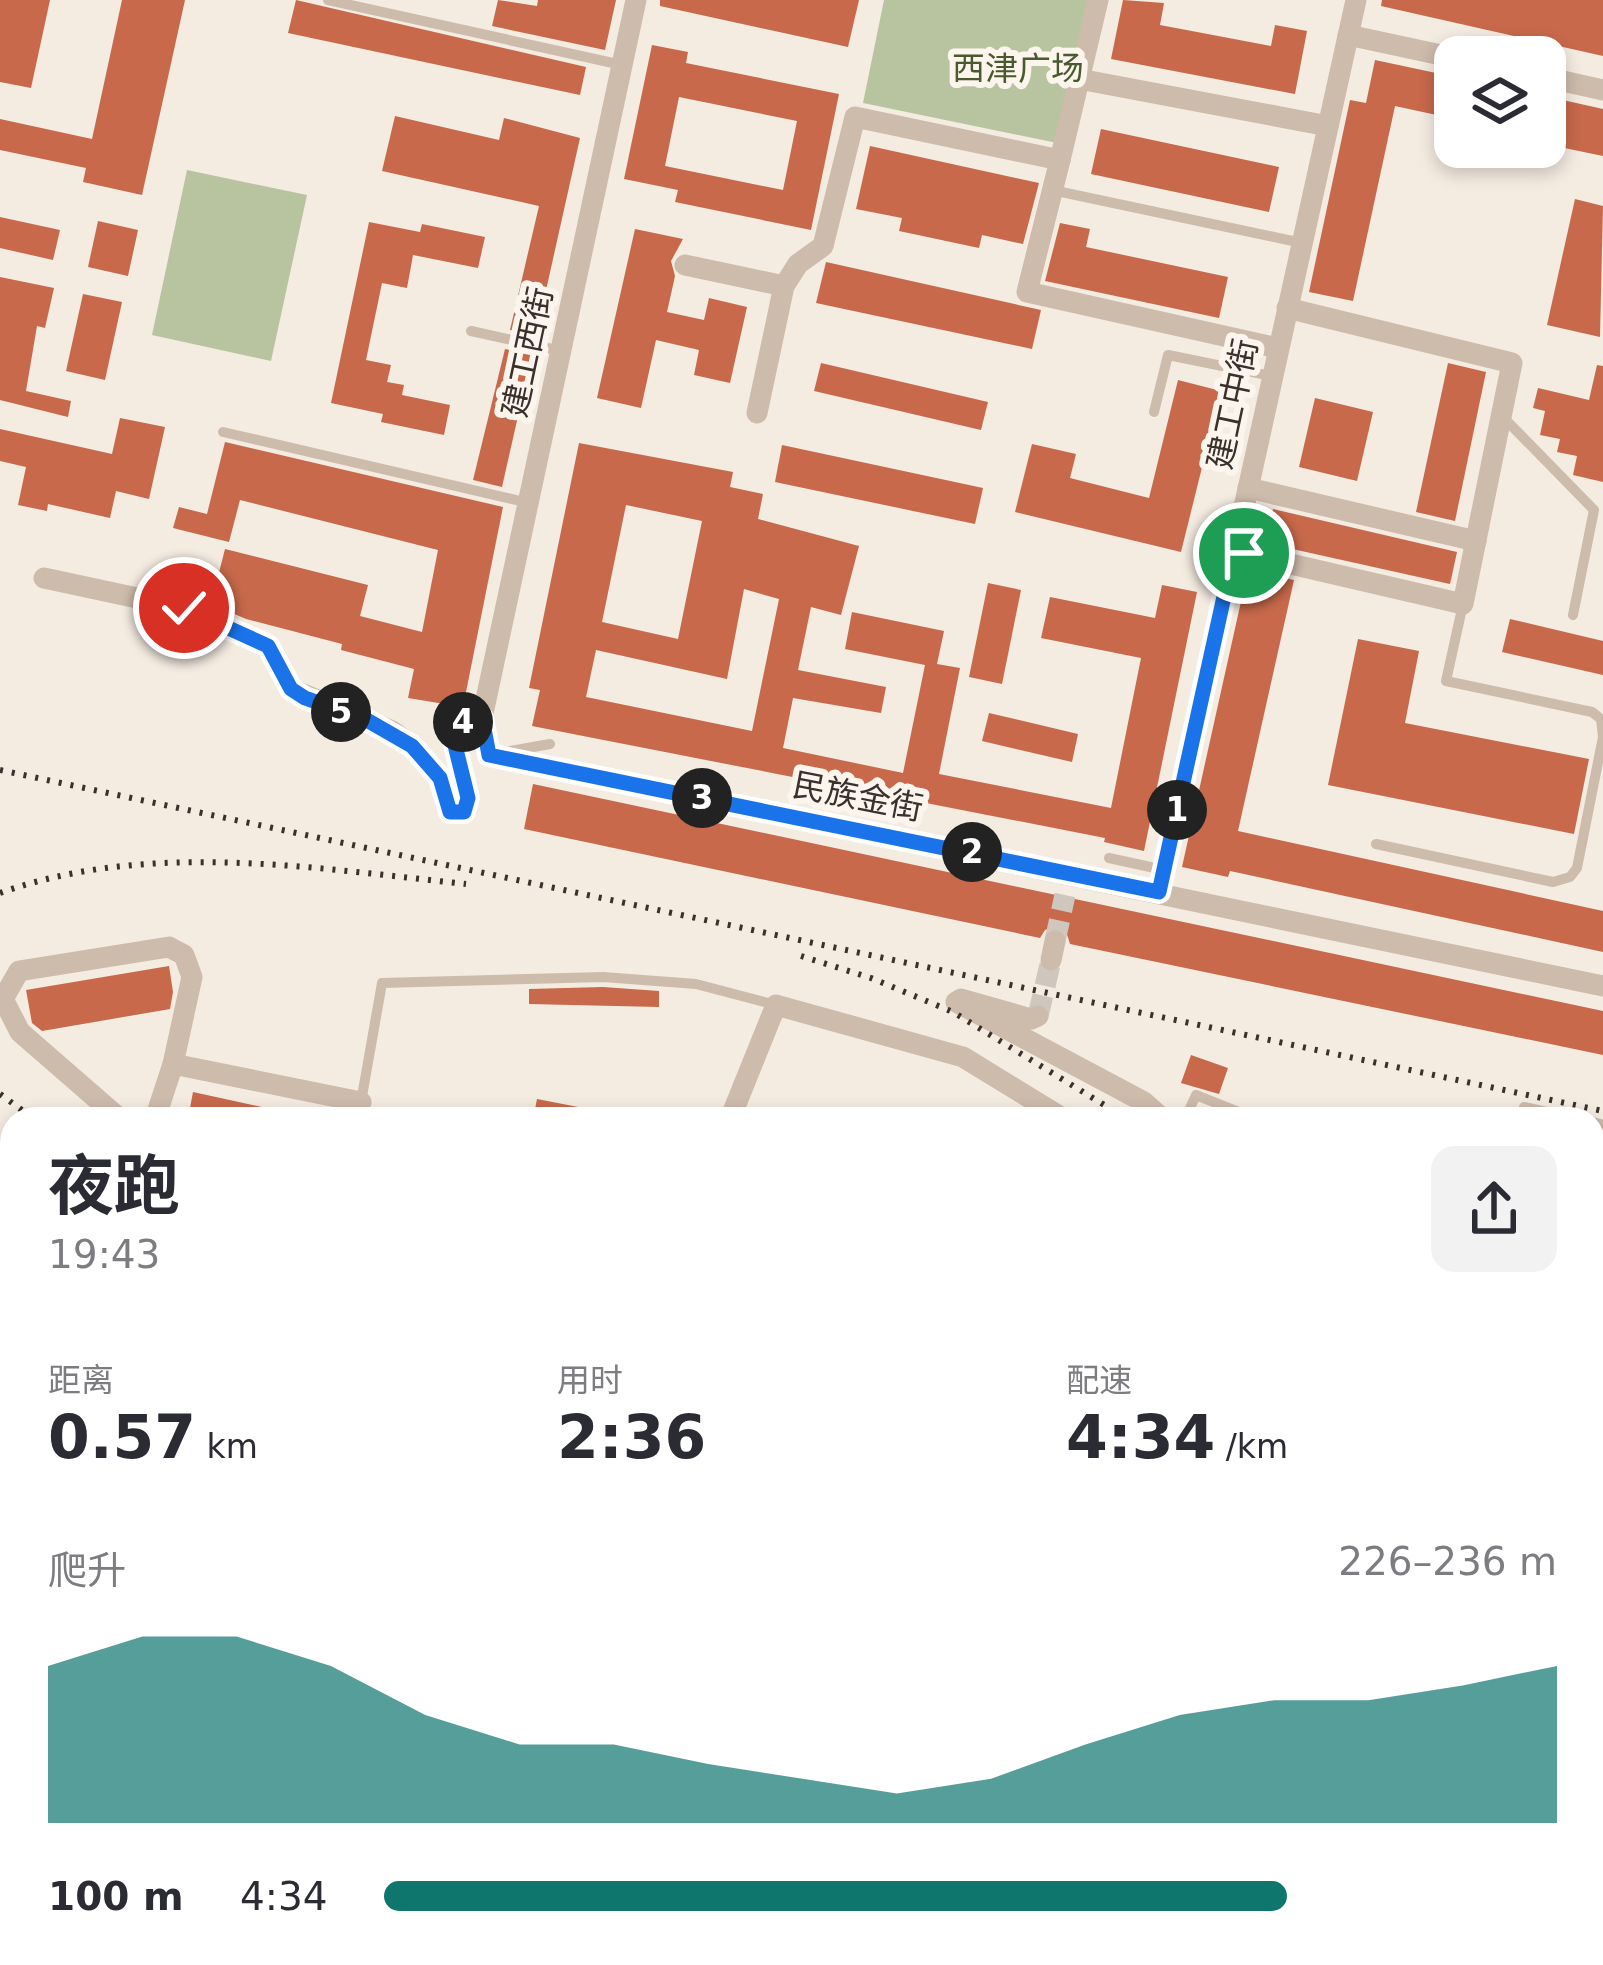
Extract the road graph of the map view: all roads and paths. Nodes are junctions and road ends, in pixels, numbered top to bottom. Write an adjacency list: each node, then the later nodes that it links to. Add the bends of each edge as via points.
1 (328, 0): 7 (lane)
2 (636, 0): 7 (street, 建工西街)
3 (1097, 0): 8 (street)
4 (1356, 0): 5 (street, 建工中街)
5 (1348, 34): 6 (street); 11 (street, 建工中街)
6 (1434, 53)
7 (622, 65): 20 (street, 建工西街)
8 (1079, 79): 11 (street); 12 (street)
9 (1566, 82): 10 (street)
10 (1603, 90)
11 (1328, 126): 14 (street, 建工中街)
12 (1060, 160): 13 (street); 16 (street, via 855,117 823,246)
13 (1052, 190): 14 (lane); 19 (street, via 1027,292)
14 (1302, 243): 17 (street, 建工中街)
15 (686, 266): 16 (street)
16 (784, 286): 23 (street)
17 (1287, 308): 19 (street, 建工中街); 24 (street, via 1512,363)
18 (471, 331): 20 (lane)
19 (1278, 348): 21 (street, 建工中街)
20 (561, 351): 27 (street, 建工西街)
21 (1272, 376): 22 (lane, via 1168,355); 26 (street, 建工中街)
22 (1154, 412)
23 (757, 413)
24 (1501, 416): 28 (street); 32 (lane, via 1594,511)
25 (223, 432): 27 (lane)
26 (1248, 488): 28 (street); 29 (street, 建工中街)
27 (529, 502): 33 (street, 建工西街)
28 (1476, 541): 31 (street)
29 (1234, 551): 31 (street); 39 (street, 建工中街)
30 (44, 578): 33 (street, via 184,608 268,646 291,689 412,746 440,778 450,812 464,812 468,798 450,725)
31 (1463, 604): 36 (lane, via 1446,681 1601,719 1577,868 1553,882)
32 (1573, 616)
33 (482, 718): 35 (street)
34 (550, 744): 35 (lane)
35 (489, 755): 38 (street, 民族金街)
36 (1376, 844)
37 (1109, 858): 39 (lane)
38 (1069, 872): 39 (street, 民族金街); 40 (street)
39 (1162, 881): 41 (street, 民族金街)
40 (1065, 895)
41 (1603, 986)
42 (776, 1005): 48 (lane, via 696,984 603,977 382,983); 49 (street); 50 (street, via 964,1057)
43 (1038, 1016): 51 (street, via 956,1002)
44 (172, 1064): 45 (street, via 192,977 184,955 169,947 19,971 3,999 20,1032); 46 (street); 47 (street)
45 (106, 1107)
46 (159, 1107)
47 (343, 1107)
48 (360, 1107)
49 (735, 1107)
50 (1045, 1107)
51 (1149, 1107)
52 (1190, 1107): 53 (lane, via 1196,1095)
53 (1226, 1107)

